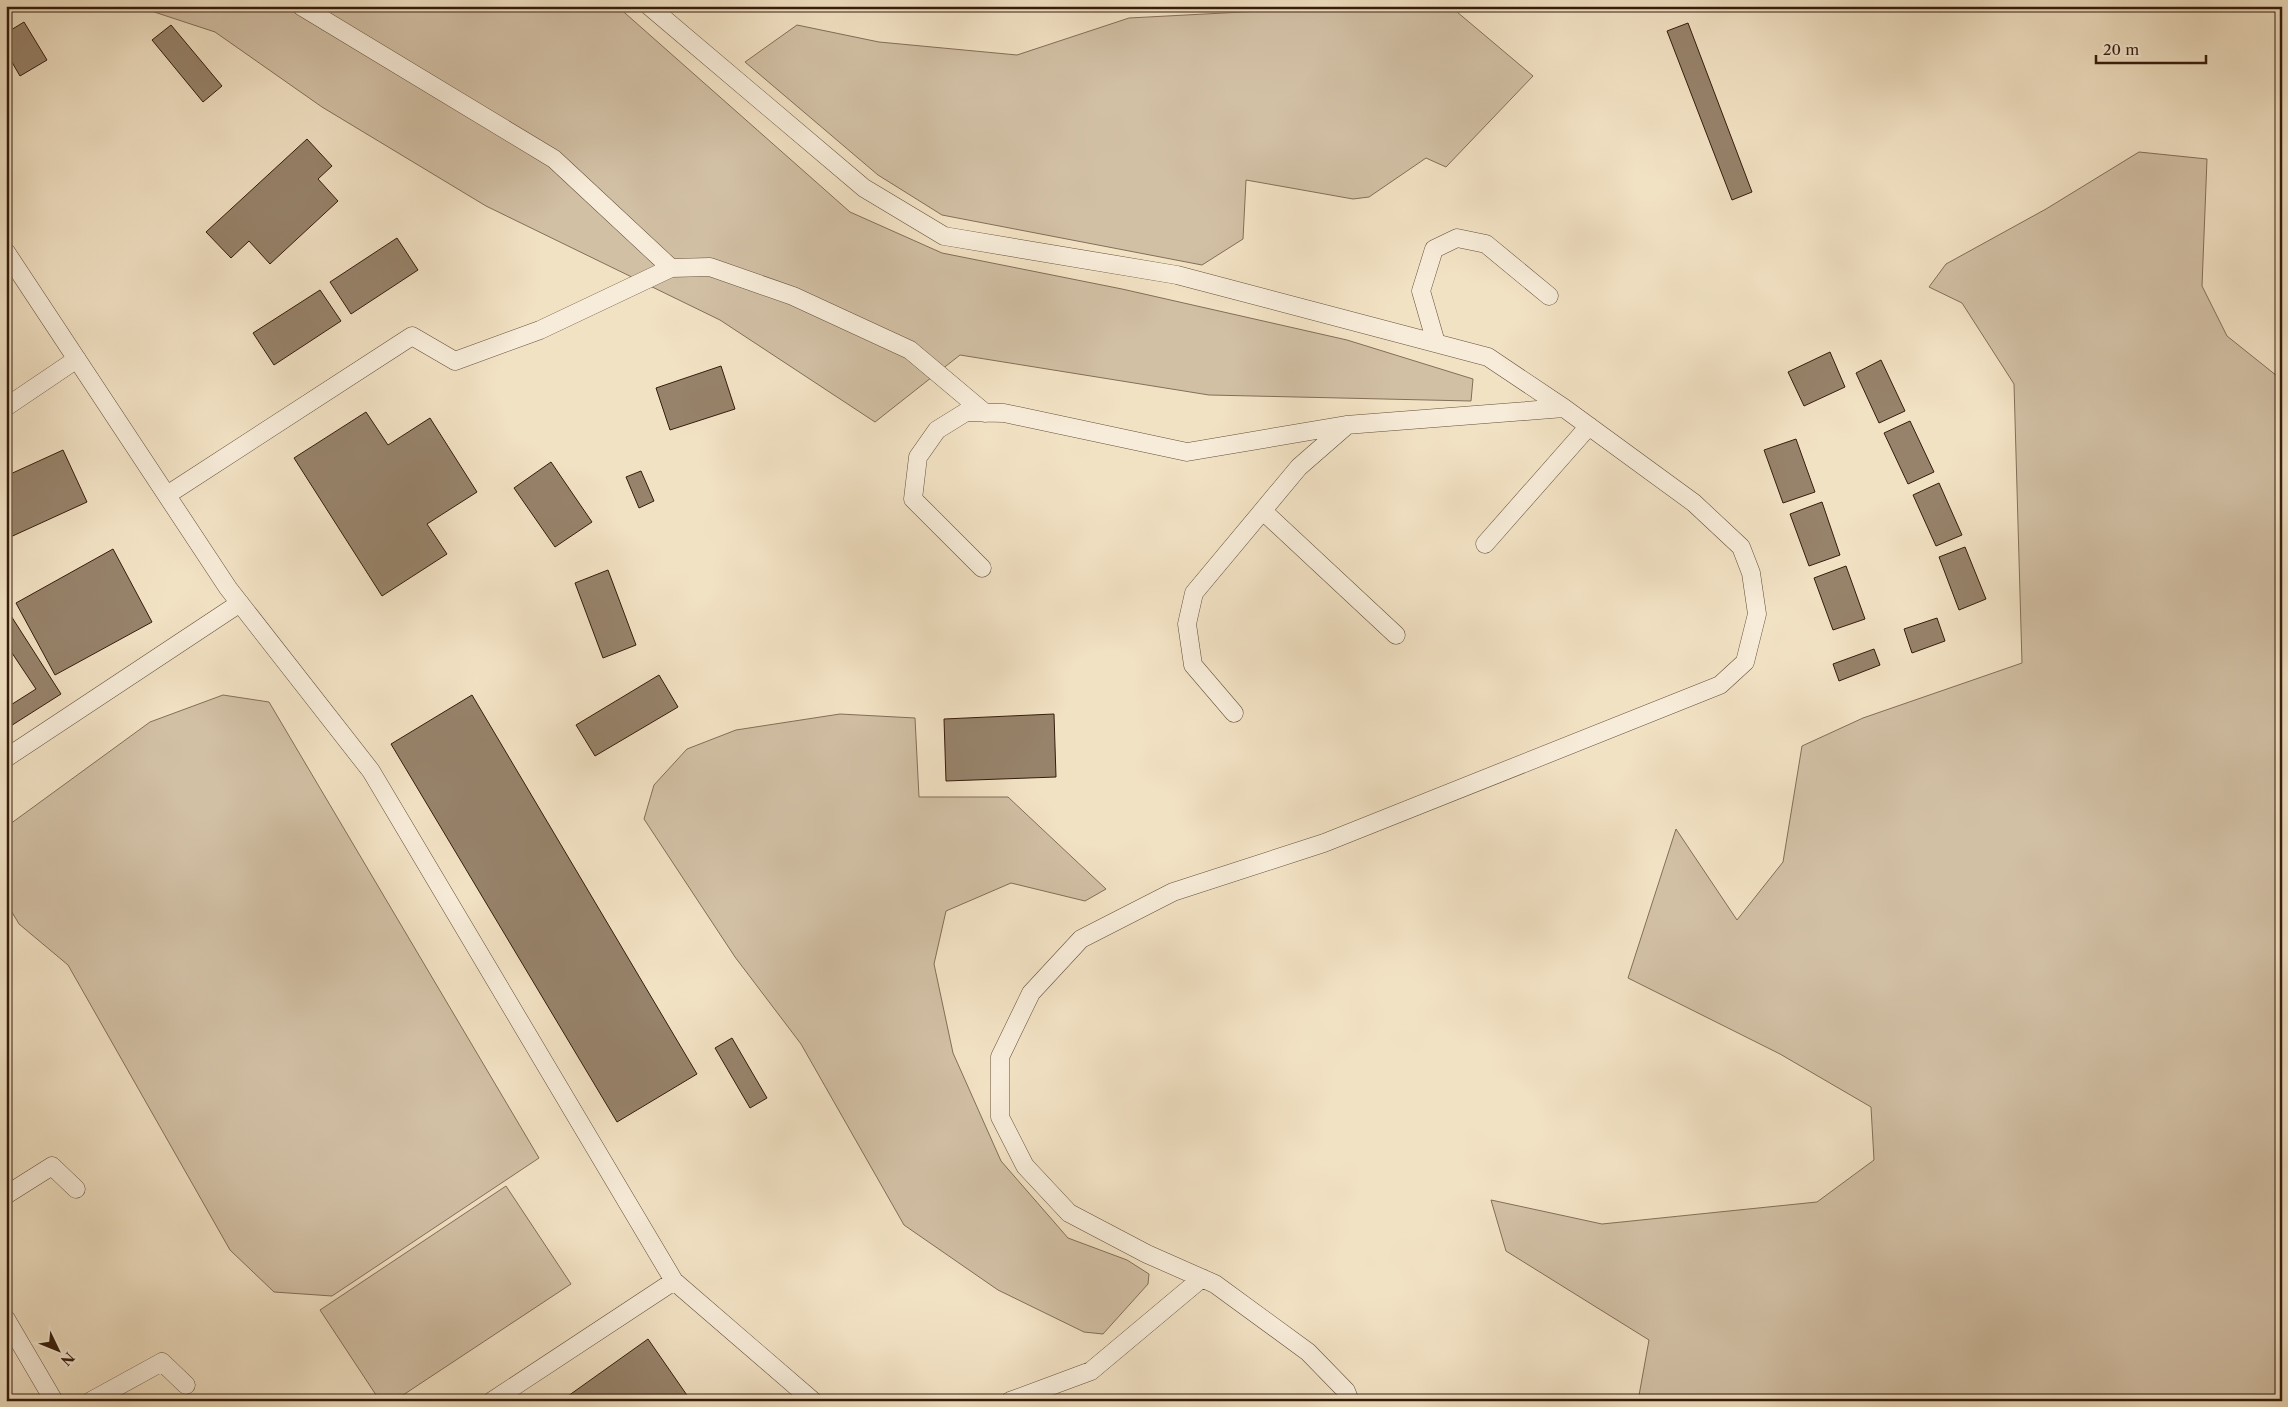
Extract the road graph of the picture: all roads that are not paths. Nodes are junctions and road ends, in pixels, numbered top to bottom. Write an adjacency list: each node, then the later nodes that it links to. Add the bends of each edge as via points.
1 (301, 6): 4 (lane, via 554,159)
2 (649, 6): 6 (lane, via 864,188 944,236 1178,275)
3 (6, 252): 7 (lane)
4 (671, 268): 10 (lane, via 710,266 802,300 910,350); 13 (lane, via 540,330 455,361 412,336)
5 (1549, 296): 6 (lane, via 1486,244 1457,238 1434,249 1421,291)
6 (1436, 343): 9 (lane, via 1488,357)
7 (77, 359): 8 (lane); 13 (lane)
8 (6, 407)
9 (1564, 408): 11 (lane); 12 (lane)
10 (985, 413): 11 (lane, via 1004,413 1186,452); 16 (lane, via 966,412 937,430 918,457 913,499)
11 (1346, 426): 14 (lane, via 1299,467)
12 (1589, 426): 15 (lane); 23 (lane, via 1694,503 1741,547 1751,573 1757,614 1745,662 1720,685 1324,843 1173,892 1081,939 1030,992 1000,1057 1000,1117 1025,1166 1069,1213 1147,1254)
13 (167, 496): 17 (lane)
14 (1263, 511): 18 (lane); 19 (lane, via 1194,593 1187,624 1193,665)
15 (1485, 544)
16 (982, 568)
17 (240, 603): 20 (lane); 24 (lane, via 371,771)
18 (1396, 635)
19 (1234, 713)
20 (6, 758)
21 (76, 1189): 22 (lane, via 52,1166)
22 (6, 1195)
23 (1202, 1278): 31 (lane, via 1091,1371); 32 (lane, via 1215,1284 1308,1352 1346,1391)
24 (674, 1281): 29 (lane); 30 (lane)
25 (6, 1319): 27 (lane)
26 (186, 1385): 28 (lane, via 162,1362)
27 (54, 1401)
28 (91, 1401)
29 (492, 1401)
30 (813, 1401)
31 (1010, 1401)
32 (1350, 1401)

